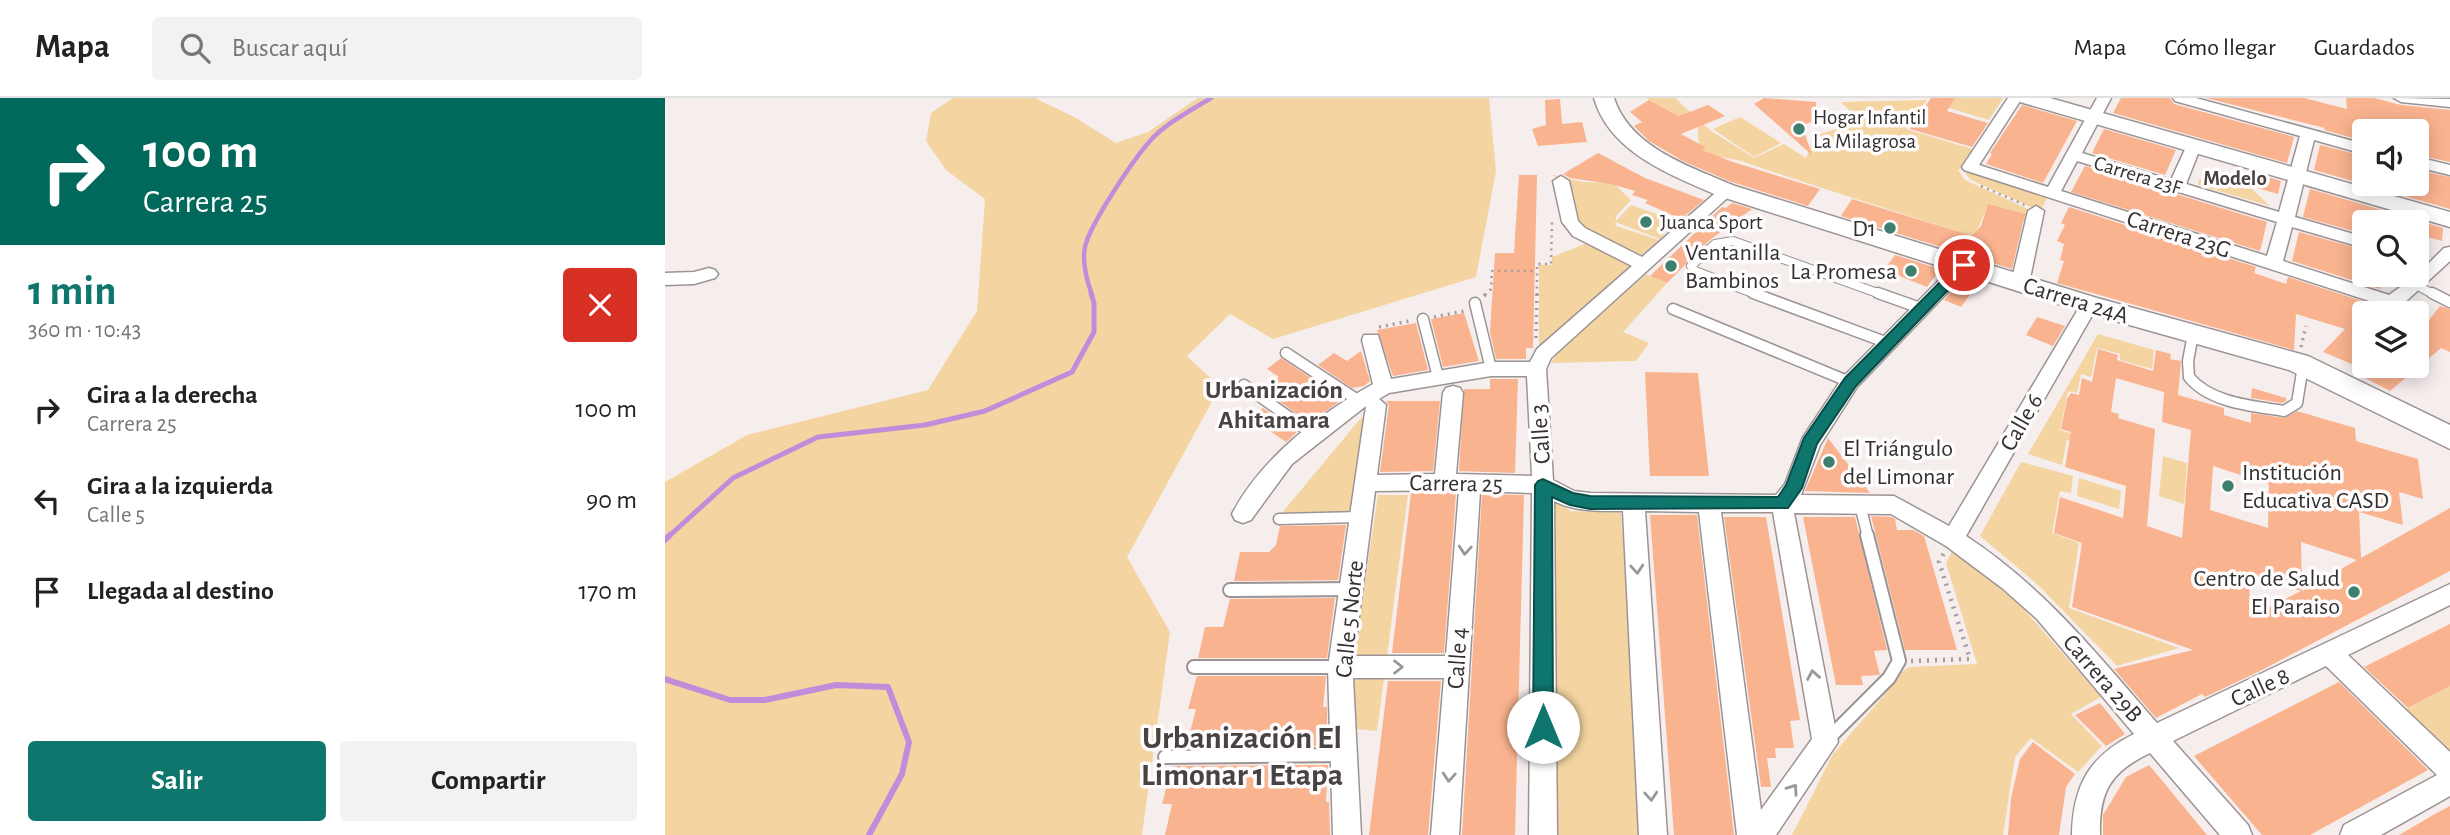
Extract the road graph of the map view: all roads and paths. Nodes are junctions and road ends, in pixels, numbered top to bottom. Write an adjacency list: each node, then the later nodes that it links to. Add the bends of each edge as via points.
1 (1604, 98): 19 (street, Carrera 24A, via 1605,112 1641,147)
2 (2015, 98): 20 (street, Carrera 23G, via 1971,167)
3 (2027, 98): 7 (street)
4 (2180, 98): 8 (street)
5 (2401, 98): 6 (street)
6 (2450, 103)
7 (2099, 108): 9 (street); 11 (street)
8 (2308, 134): 10 (street); 15 (street)
9 (2193, 146): 15 (street); 18 (street)
10 (2352, 146)
11 (2073, 155): 18 (street, Carrera 23F); 20 (street)
12 (2429, 165): 14 (street)
13 (2429, 167): 16 (street)
14 (2450, 170)
15 (2298, 176): 23 (street); 24 (street)
16 (2450, 176)
17 (1561, 181): 28 (street, via 1570,222 1579,232)
18 (2177, 186): 23 (street, Carrera 23F)
19 (1727, 191): 28 (street); 29 (street, Carrera 24A)
20 (2052, 193): 27 (street, Carrera 23G)
21 (2036, 211): 34 (street)
22 (1552, 214): 31 (path, via 1551,264 1537,264)
23 (2286, 219): 25 (street, Carrera 23F); 27 (street)
24 (2450, 219)
25 (2352, 239)
26 (2450, 252): 30 (street)
27 (2274, 264): 35 (street, Carrera 23G, via 2388,301 2396,301)
28 (1645, 265): 47 (street)
29 (1964, 265): 34 (street, Carrera 24A); 41 (street)
30 (2443, 267)
31 (1537, 271): 38 (path, via 1492,271 1491,289); 47 (path, via 1536,348)
32 (709, 274): 33 (street)
33 (665, 279)
34 (2020, 283): 39 (street, Carrera 24A)
35 (2412, 287)
36 (2418, 287): 37 (lane)
37 (2450, 302)
38 (1475, 303): 49 (lane)
39 (2089, 305): 43 (street, Carrera 24A); 68 (street, Calle 6)
40 (1673, 309): 51 (lane)
41 (1923, 309): 45 (street); 45 (lane, via 1725,239 1691,266)
42 (1423, 319): 50 (lane)
43 (2193, 334): 48 (street, Carrera 24A); 48 (lane, via 2189,378 2202,390 2252,406 2284,411 2297,403)
44 (1371, 340): 54 (street)
45 (1888, 343): 51 (street)
46 (1286, 353): 54 (lane)
47 (1540, 362): 49 (street); 60 (street, Calle 3)
48 (2303, 366): 56 (street, Carrera 24A)
49 (1491, 369): 50 (street)
50 (1438, 377): 54 (street)
51 (1850, 382): 63 (street, via 1810,443 1794,488)
52 (1244, 385): 55 (lane)
53 (1453, 393): 57 (street)
54 (1373, 398): 55 (street); 59 (street, Calle 5 Norte)
55 (1314, 435): 65 (street, via 1285,458)
56 (2450, 438)
57 (1445, 482): 58 (street, Carrera 25); 59 (street, Carrera 25)
58 (1470, 482): 60 (street, Carrera 25); 76 (street, Calle 4, one-way to 76)
59 (1366, 483): 66 (street, Calle 5 Norte)
60 (1543, 485): 61 (street, Carrera 25, via 1570,499); 85 (street, Calle 3)
61 (1633, 501): 62 (street, Carrera 25); 86 (street, one-way to 86)
62 (1709, 503): 63 (street, Carrera 25); 87 (street)
63 (1782, 504): 64 (street, Carrera 25); 78 (street, one-way to 63)
64 (1860, 505): 68 (street, Carrera 25, via 1894,505); 73 (lane)
65 (1244, 514)
66 (1361, 517): 67 (lane); 69 (street, Calle 5 Norte)
67 (1279, 519)
68 (1953, 539): 73 (path, via 1939,562 1969,659); 77 (street, Carrera 29B, via 2020,587)
69 (1351, 589): 70 (lane); 75 (street, Calle 5 Norte)
70 (1230, 590)
71 (2450, 594): 72 (street, Calle 8)
72 (2330, 654): 77 (street, Calle 8); 81 (street)
73 (1899, 661): 78 (lane, via 1889,678)
74 (1194, 667): 75 (lane)
75 (1340, 667): 76 (street, one-way to 76); 79 (street, Calle 5 Norte)
76 (1457, 667): 84 (street, Calle 4, one-way to 84)
77 (2153, 736): 89 (street, Calle 8, via 2126,751 2093,783 2087,799); 90 (street, Carrera 29B)
78 (1825, 742): 88 (street, one-way to 78)
79 (1343, 755): 80 (lane); 83 (street, Calle 5 Norte)
80 (1165, 757)
81 (2450, 770)
82 (2450, 782): 91 (street)
83 (1347, 835)
84 (1445, 835)
85 (1543, 835)
86 (1653, 835)
87 (1751, 835)
88 (1760, 835)
89 (2086, 835)
90 (2238, 835)
91 (2354, 835)

